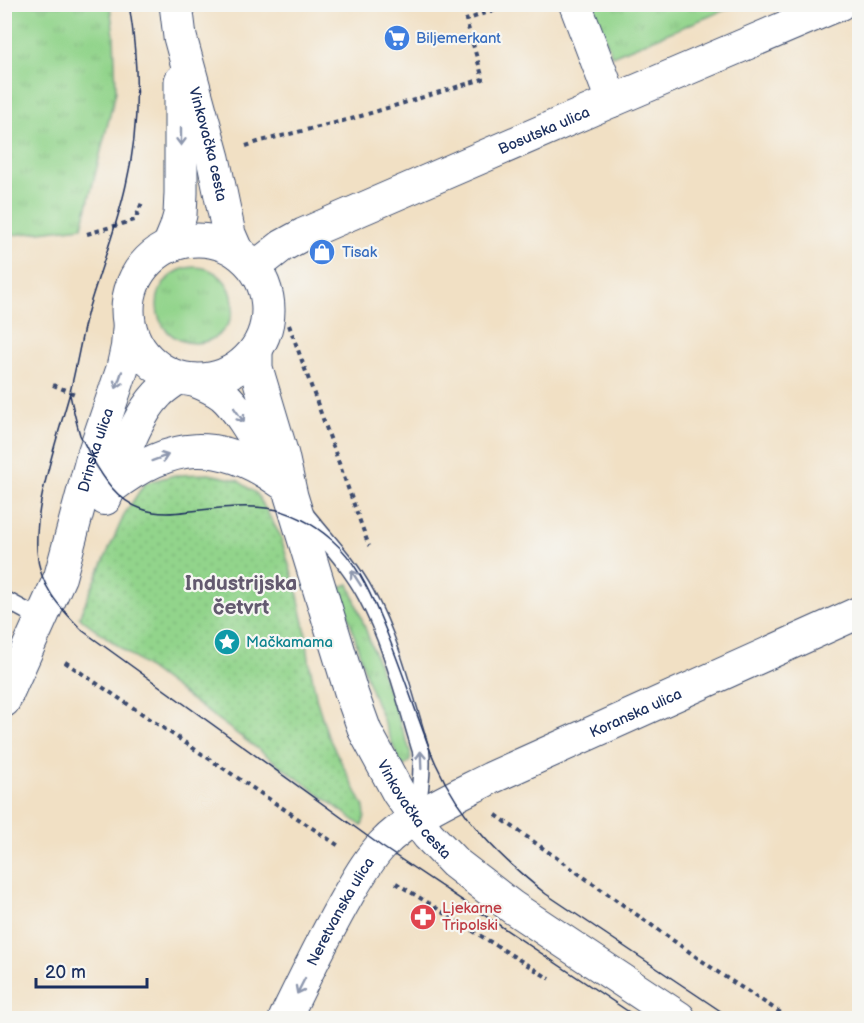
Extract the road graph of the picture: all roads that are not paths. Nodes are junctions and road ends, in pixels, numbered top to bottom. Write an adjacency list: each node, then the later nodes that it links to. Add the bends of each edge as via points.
1 (176, 4): 4 (main road, Vinkovačka cesta)
2 (575, 4): 5 (street)
3 (840, 4): 5 (street, Bosutska ulica)
4 (180, 37): 6 (main road, Vinkovačka cesta, one-way to 6, via 180,215); 7 (main road, Vinkovačka cesta, via 229,234)
5 (612, 101): 7 (street, Bosutska ulica)
6 (169, 246): 7 (main road, via 203,240 220,243); 8 (main road, via 153,256 132,286 127,304)
7 (245, 259): 9 (main road, via 264,287 268,309 265,330)
8 (129, 323): 10 (main road, via 133,338 151,363); 13 (street, Drinska ulica, one-way to 13, via 122,370)
9 (255, 350): 10 (main road, via 238,367 217,377); 12 (main road, Vinkovačka cesta, via 256,368 277,434)
10 (186, 379): 11 (street, Drinska ulica, via 166,387 146,409); 12 (main road, Vinkovačka cesta, one-way to 12, via 211,388 233,406)
11 (110, 488): 12 (main road, one-way to 12, via 154,460 206,450 223,452 257,466); 13 (street, Drinska ulica, via 90,530)
12 (287, 489): 18 (main road, Vinkovačka cesta, via 365,731); 18 (lane, one-way to 12, via 421,751 392,655 354,573)
13 (60, 577): 16 (street, Drinska ulica)
14 (4, 599): 16 (lane)
15 (860, 612): 18 (street, Koranska ulica, via 491,778)
16 (41, 619): 17 (street, Drinska ulica)
17 (4, 701)
18 (416, 818): 19 (street, Neretvanska ulica, one-way to 19, via 381,846 367,864); 20 (main road, Vinkovačka cesta, via 441,850 476,880)
19 (285, 1018)
20 (680, 1018)

